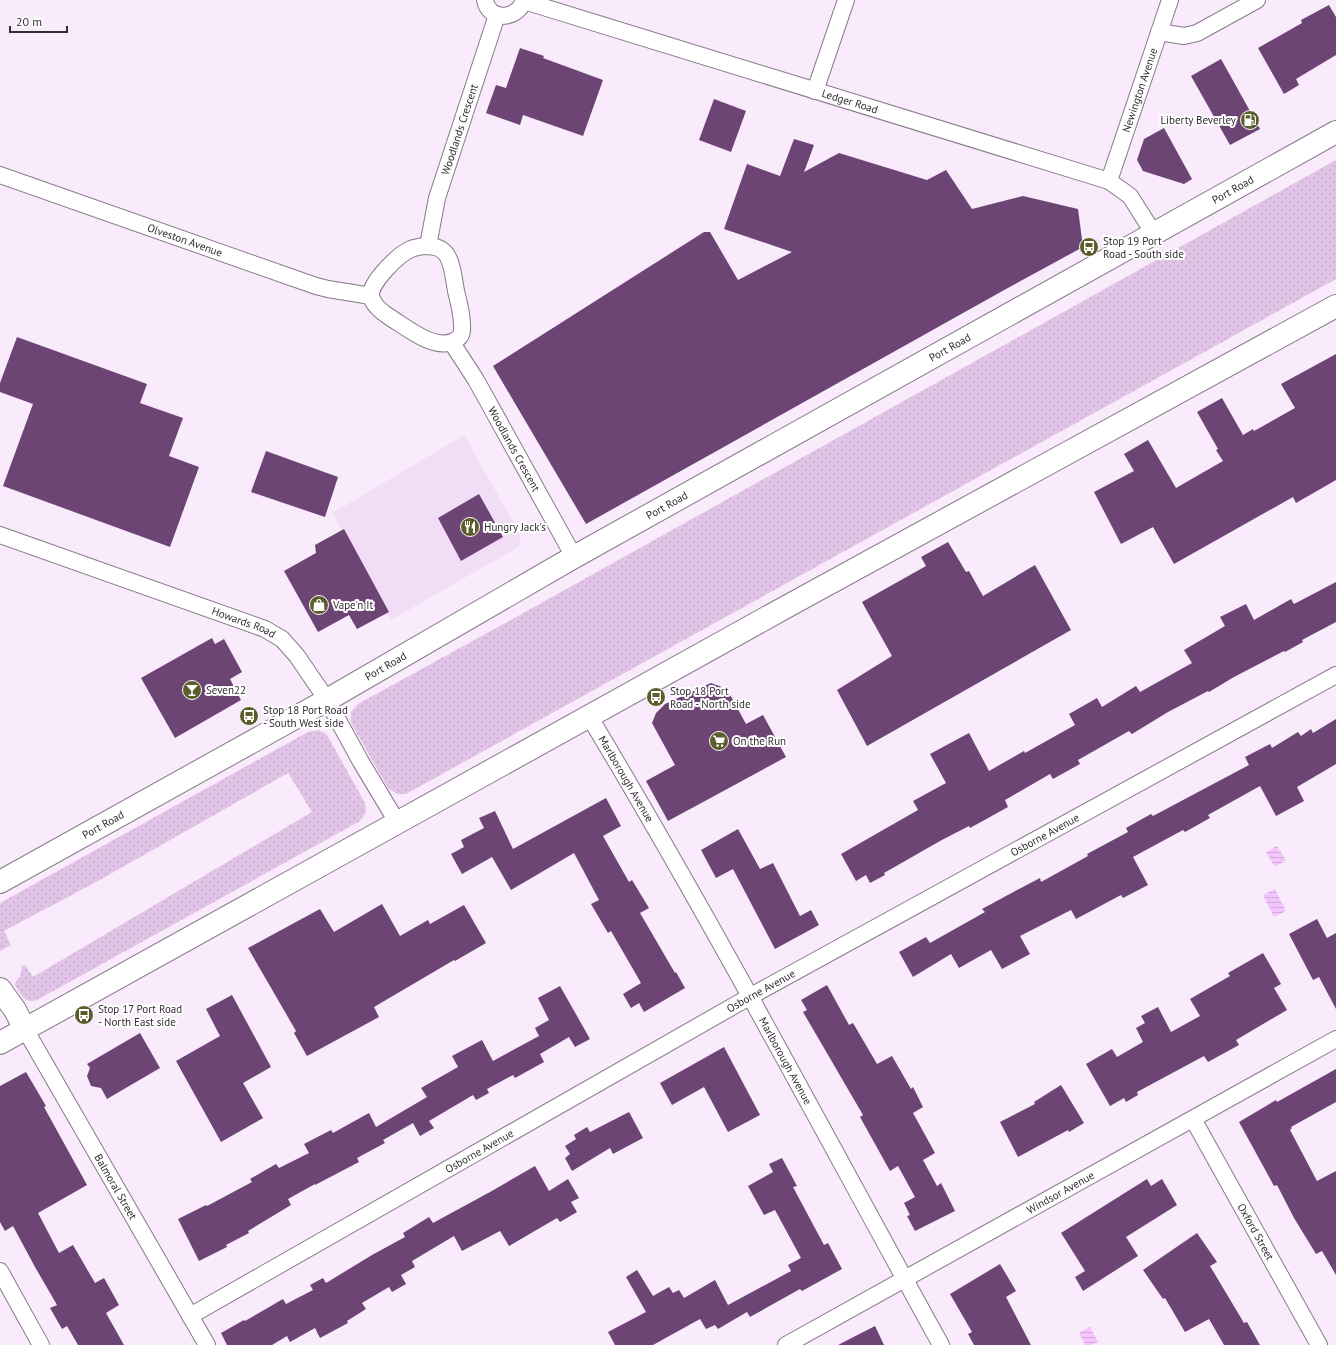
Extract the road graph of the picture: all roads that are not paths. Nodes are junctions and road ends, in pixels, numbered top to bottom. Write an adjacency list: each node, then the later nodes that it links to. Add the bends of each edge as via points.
1 (485, 0): 6 (street, via 491,11)
2 (846, 0): 8 (street)
3 (1170, 0): 7 (street, Newington Avenue)
4 (1257, 0): 7 (street, via 1197,33 1184,36)
5 (524, 1): 6 (street, via 514,14); 8 (street, Ledger Road)
6 (497, 15): 13 (street, Woodlands Crescent, via 437,198)
7 (1159, 32): 11 (street, Newington Avenue)
8 (815, 91): 11 (street, Ledger Road)
9 (1336, 132): 12 (highway, Port Road)
10 (0, 175): 14 (street, Olveston Avenue, via 316,286)
11 (1109, 181): 12 (street, Ledger Road, via 1130,196)
12 (1154, 234): 18 (highway, Port Road)
13 (428, 246): 14 (street, via 410,249 384,270 373,286); 16 (street, via 444,251 451,265 462,331 459,338)
14 (371, 296): 16 (street, via 382,312 420,337 438,343)
15 (1336, 306): 21 (highway)
16 (452, 343): 18 (street, Woodlands Crescent, via 476,380)
17 (0, 535): 20 (street, Howards Road, via 266,629 282,639)
18 (574, 557): 20 (highway, Port Road)
19 (1336, 675): 25 (street, Osborne Avenue)
20 (327, 700): 22 (street, Howards Road); 23 (highway, Port Road)
21 (589, 716): 22 (highway); 25 (street, Marlborough Avenue)
22 (397, 822): 26 (highway)
23 (0, 882)
24 (0, 989): 26 (highway)
25 (751, 996): 31 (street, Marlborough Avenue); 32 (street, Osborne Avenue)
26 (25, 1029): 28 (highway); 32 (street, Balmoral Street)
27 (1336, 1039): 29 (street, Windsor Avenue)
28 (0, 1043)
29 (1193, 1119): 31 (street, Windsor Avenue); 37 (street, Oxford Street)
30 (0, 1271): 33 (street)
31 (905, 1278): 35 (street, Windsor Avenue); 36 (street, Marlborough Avenue)
32 (190, 1316): 34 (street, Balmoral Street)
33 (40, 1345)
34 (206, 1345)
35 (786, 1345)
36 (941, 1345)
37 (1319, 1345)

